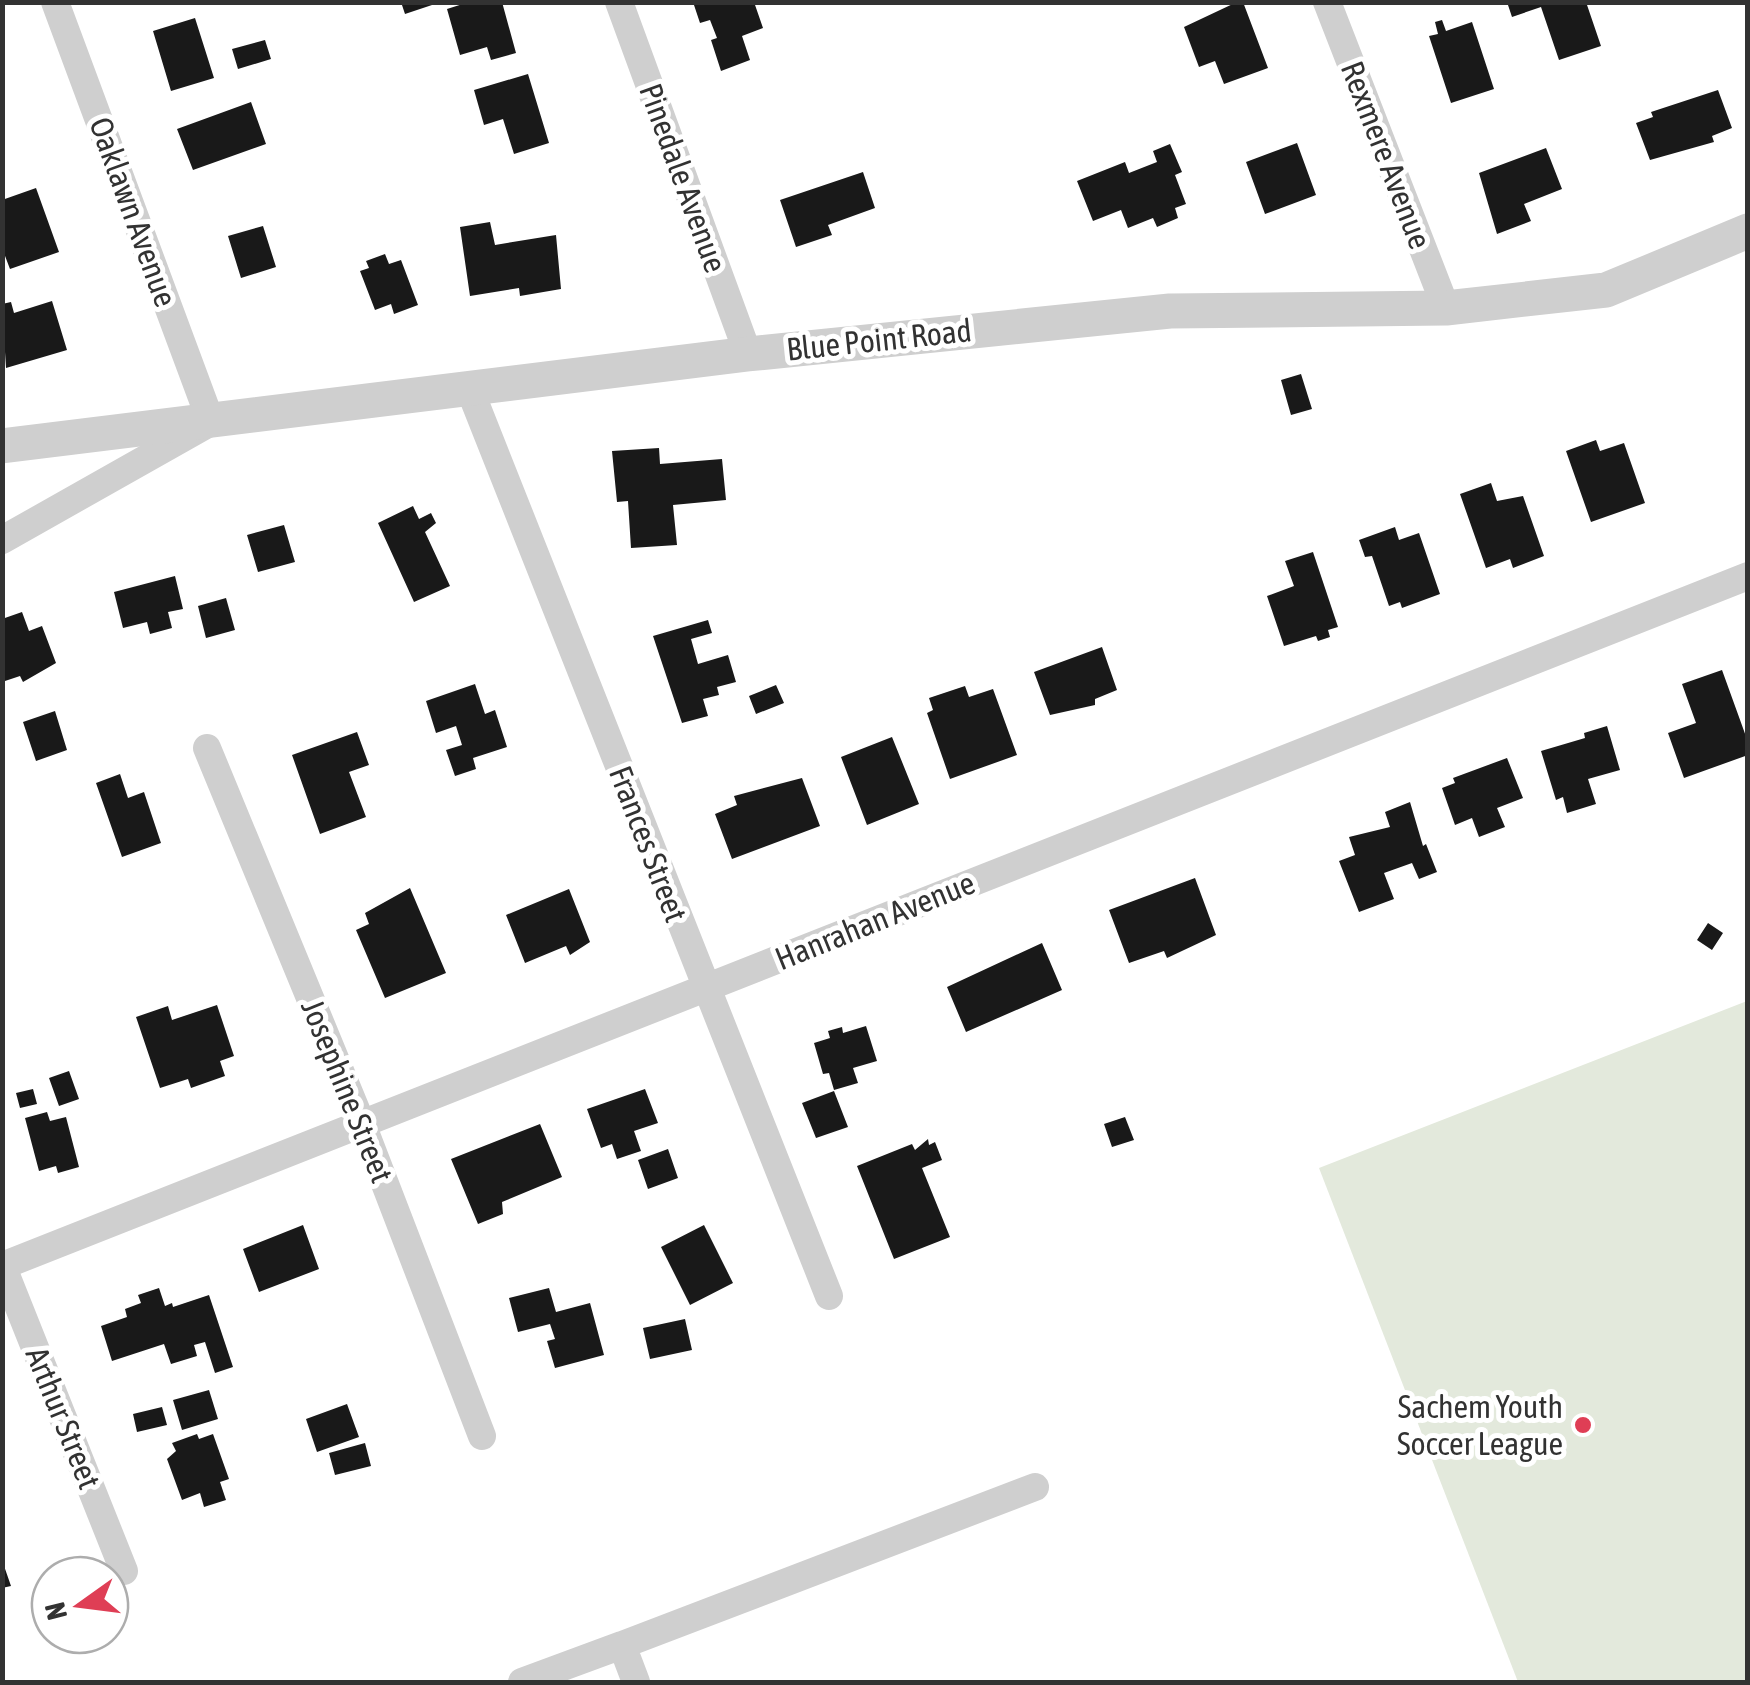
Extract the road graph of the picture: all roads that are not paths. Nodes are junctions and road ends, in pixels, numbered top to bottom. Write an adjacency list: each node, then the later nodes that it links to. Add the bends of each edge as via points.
1 (55, 2): 8 (street, Oaklawn Avenue)
2 (619, 2): 6 (street, Pinedale Avenue)
3 (1327, 2): 5 (street, Rexmere Avenue)
4 (1748, 231): 5 (street, Blue Point Road, via 1606,290)
5 (1446, 308): 6 (street, Blue Point Road, via 1170,311)
6 (748, 354): 7 (street, Blue Point Road)
7 (470, 390): 8 (street, Blue Point Road); 13 (street, Frances Street)
8 (211, 422): 9 (street, Blue Point Road); 10 (street)
9 (2, 446)
10 (2, 540)
11 (1748, 576): 13 (street, Hanrahan Avenue)
12 (208, 748): 14 (street, Josephine Street)
13 (705, 989): 14 (street, Hanrahan Avenue); 16 (street, Frances Street)
14 (362, 1124): 15 (street, Hanrahan Avenue); 17 (street, Josephine Street)
15 (3, 1266): 19 (street, Arthur Street)
16 (829, 1296)
17 (482, 1436)
18 (1035, 1487): 20 (street)
19 (118, 1555)
20 (622, 1644): 21 (street); 22 (street)
21 (522, 1682)
22 (636, 1682)

